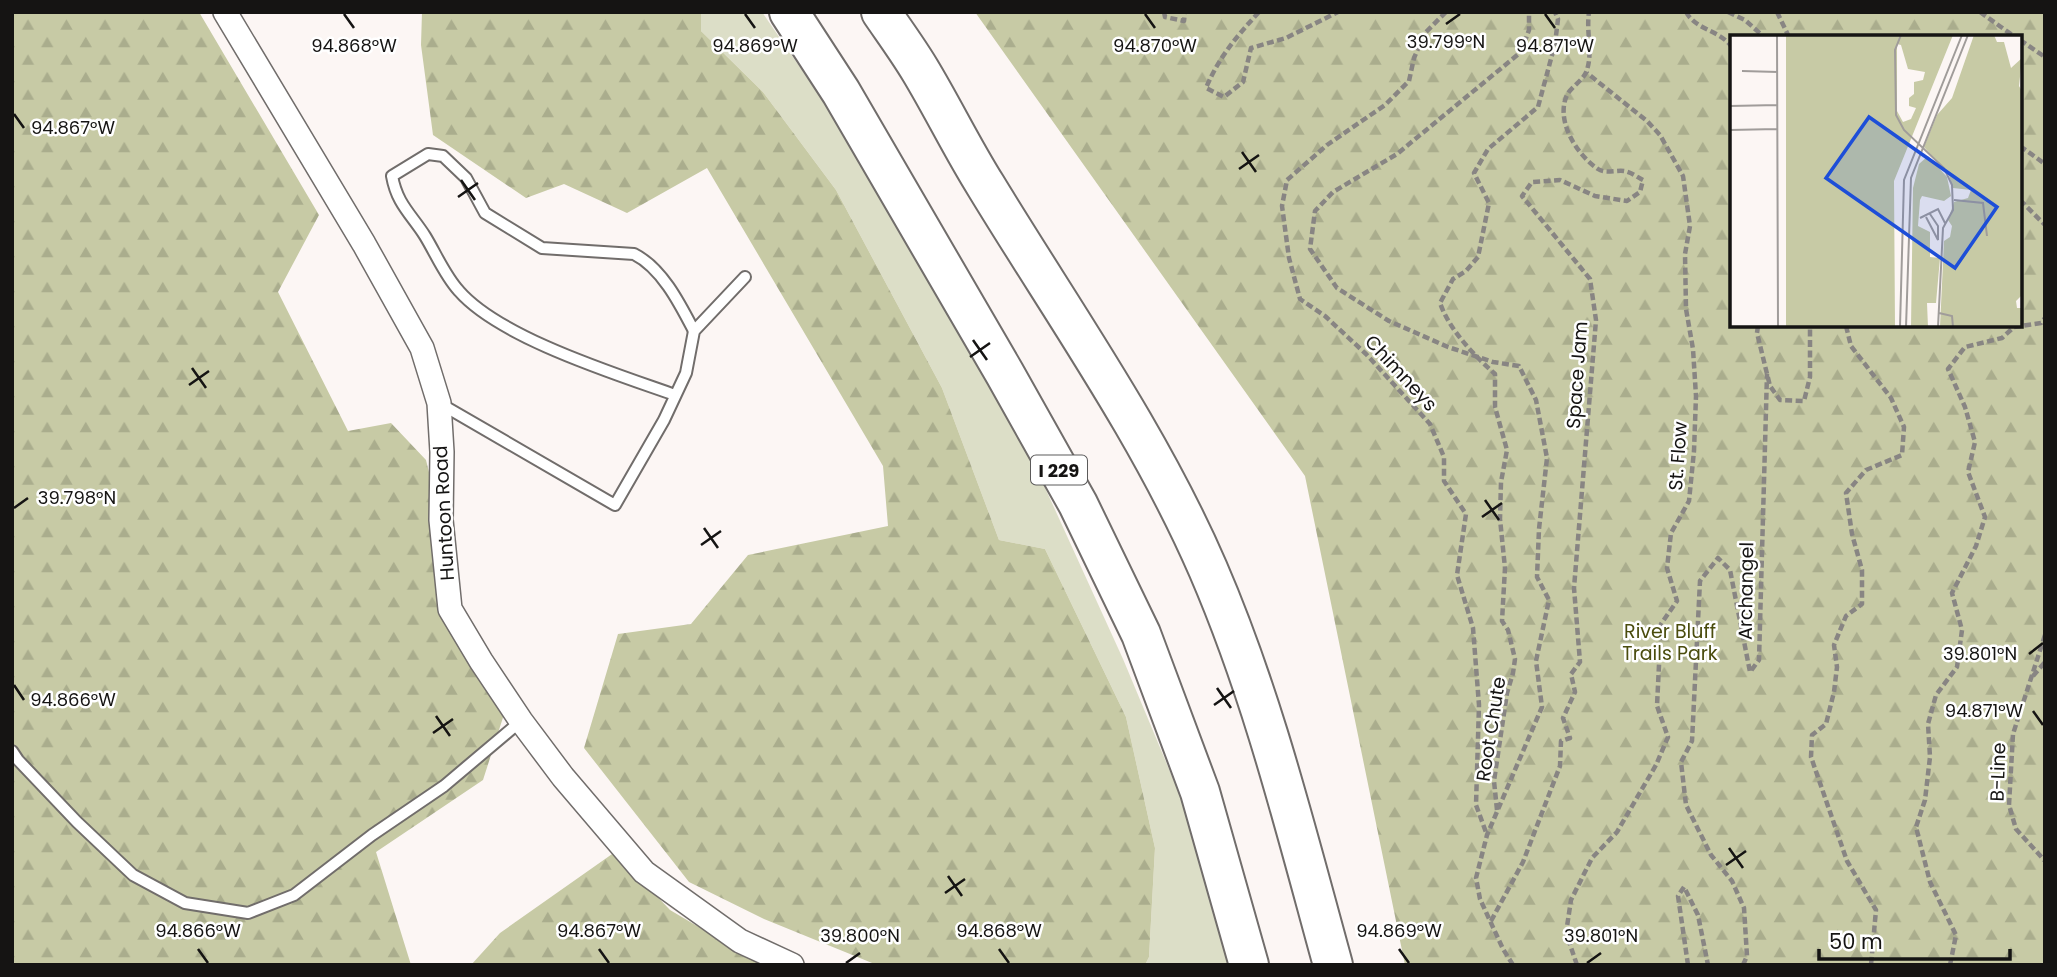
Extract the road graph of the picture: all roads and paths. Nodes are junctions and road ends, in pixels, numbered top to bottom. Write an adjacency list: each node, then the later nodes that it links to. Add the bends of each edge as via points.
1 (225, 12): 38 (street, Huntoon Road, via 422,348)
2 (789, 12): 49 (highway, I 229, via 841,92 1018,397 1078,504 1141,634 1200,792)
3 (881, 12): 50 (highway, via 1072,321 1156,466 1207,566 1247,665)
4 (1164, 12): 5 (path, via 1165,17 1184,21)
5 (1185, 12)
6 (1259, 12): 7 (path, via 1231,42 1206,88 1223,97 1243,82 1251,48 1286,38)
7 (1338, 12)
8 (1446, 12): 45 (path, Chimneys, via 1425,33 1409,81 1385,105 1287,180 1282,206 1300,299 1366,354 1430,424 1444,457 1444,481 1466,514 1457,575 1473,628 1479,705 1476,805)
9 (1529, 12): 35 (path, via 1521,52 1397,153 1333,192 1315,211 1310,248 1337,288 1389,321)
10 (1555, 12): 35 (path, Root Chute, via 1555,44 1538,107 1488,149 1474,173 1489,203 1478,257 1453,279 1440,303)
11 (1589, 12): 22 (path)
12 (1686, 12): 20 (path, via 1690,20)
13 (1728, 12): 16 (path)
14 (1777, 12): 17 (path)
15 (1980, 12): 18 (path)
16 (1762, 35)
17 (1787, 35)
18 (2012, 35)
19 (2022, 41): 21 (path)
20 (1730, 45)
21 (2045, 57)
22 (1587, 73): 47 (path, Space Jam, via 1567,94 1563,113 1568,130 1584,158 1601,172 1626,171 1643,180 1640,192 1627,201 1595,196 1560,180 1532,182 1522,196 1590,279 1596,320 1574,588 1580,663 1570,674 1575,692 1563,718 1570,738 1561,741 1560,766 1523,862); 52 (path, St. Flow, via 1647,121 1684,176 1690,226 1685,254 1686,309 1696,396 1689,501 1671,533 1667,568 1676,601 1661,624 1657,706 1668,737 1617,832 1592,858 1571,900 1566,933)
23 (2022, 147): 24 (path)
24 (2045, 164)
25 (2022, 202): 26 (path)
26 (2045, 225)
27 (745, 277): 34 (lane)
28 (2045, 318): 29 (path)
29 (2022, 326)
30 (1758, 327): 36 (path)
31 (1810, 327): 36 (path, via 1810,377 1804,401 1780,400)
32 (1846, 327): 56 (path, via 1852,346 1891,398 1904,427 1902,454 1866,470 1846,493 1862,570 1862,604 1846,616 1834,645 1834,692 1826,724 1812,735 1811,757 1842,849 1876,910)
33 (2014, 327): 57 (path, via 2002,338 1965,347 1948,369 1975,442 1968,472 1985,517 1952,593 1962,630 1956,667 1936,695 1928,724 1925,800 1916,827 1930,882 1956,935)
34 (694, 331): 37 (lane); 37 (lane, via 679,301 645,260 634,254 542,248 485,213 466,178 443,156 428,153 392,176 395,195 459,291 494,321)
35 (1475, 357): 44 (path, Root Chute, via 1496,374 1495,407 1507,450 1500,519 1505,568 1502,621 1515,659 1494,781); 44 (path, via 1519,366 1536,400 1547,458 1537,577 1549,600 1536,661 1542,707)
36 (1767, 373): 55 (path, Archangel, via 1759,660 1751,672 1730,569 1718,558 1700,581 1692,741 1681,762 1686,805 1744,908 1747,956)
37 (675, 396): 38 (lane, via 615,505)
38 (439, 403): 42 (street, Huntoon Road, via 441,520 450,609)
39 (2045, 635): 41 (path, B-Line)
40 (2045, 662): 41 (path)
41 (2030, 679): 46 (path, B-Line, via 2013,734 2009,804 2016,829)
42 (521, 721): 43 (lane, via 444,786 295,895 248,913 185,903 133,875); 48 (street, Huntoon Road, via 644,872 740,942)
43 (12, 751)
44 (1497, 811): 45 (path)
45 (1487, 835): 47 (path, via 1476,878)
46 (2045, 861)
47 (1490, 921): 51 (path)
48 (792, 965)
49 (1248, 965)
50 (1333, 965)
51 (1513, 965)
52 (1577, 965)
53 (1688, 965): 54 (path, via 1678,897 1684,887 1698,915)
54 (1708, 965)
55 (1743, 965)
56 (1871, 965)
57 (1950, 965)

